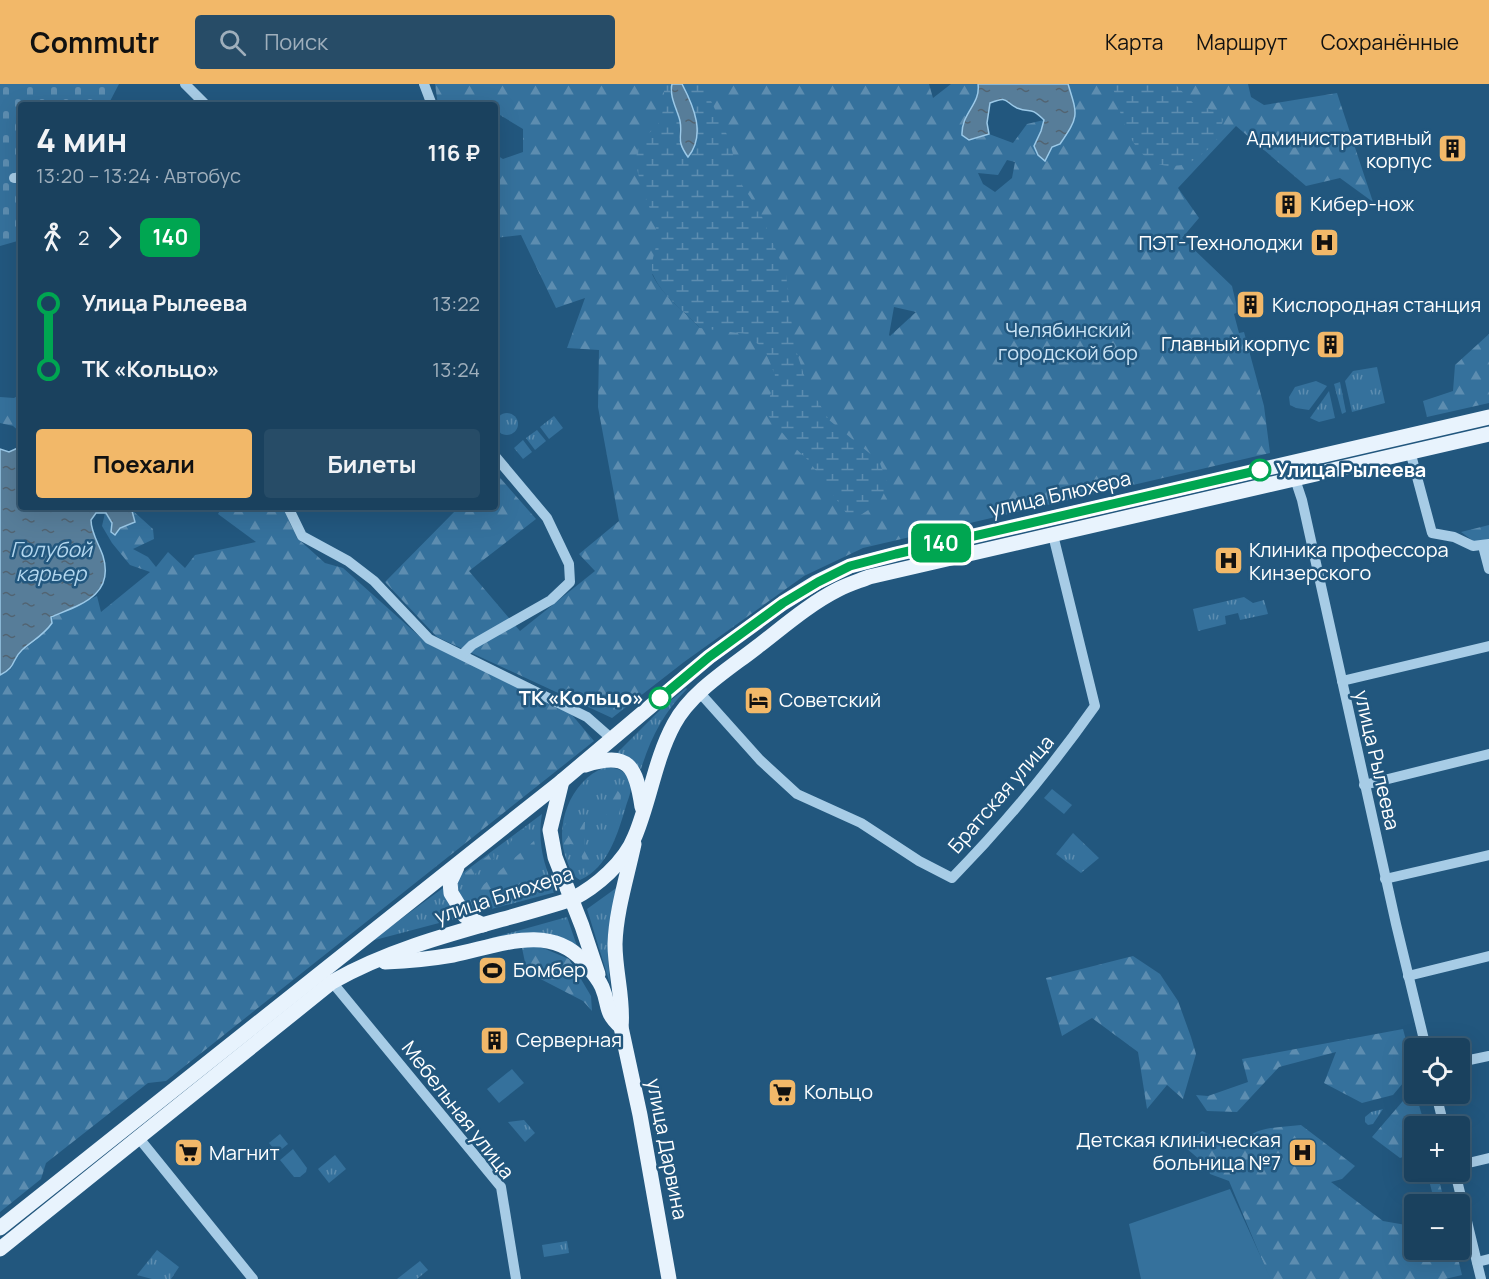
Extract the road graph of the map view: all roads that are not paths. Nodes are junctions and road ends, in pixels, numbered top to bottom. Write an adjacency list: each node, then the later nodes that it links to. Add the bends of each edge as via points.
1 (185, 84): 3 (street)
2 (424, 84): 4 (street)
3 (203, 102)
4 (431, 102)
5 (1489, 417): 9 (main road, улица Блюхера)
6 (1489, 434): 7 (main road, улица Блюхера)
7 (1410, 451): 10 (main road, улица Блюхера); 13 (street, via 1432,533 1473,546)
8 (498, 460): 16 (street, via 547,518 569,564 570,582 551,600 472,645)
9 (1292, 461): 10 (main road); 19 (main road, улица Блюхера, via 850,566 783,603 686,675)
10 (1295, 479): 12 (main road, улица Блюхера); 17 (street, улица Рылеева)
11 (289, 510): 16 (street, via 302,536 348,561 374,581 429,639)
12 (1053, 535): 18 (main road, улица Блюхера, via 869,577 839,589 809,607); 18 (street, Братская улица, via 1095,706 1028,794 952,878 861,823 797,794 760,760)
13 (1486, 545): 14 (street)
14 (1489, 569)
15 (1489, 646): 17 (street)
16 (464, 654): 19 (street, via 587,717)
17 (1341, 681): 23 (street, улица Рылеева)
18 (700, 693): 24 (main road, улица Блюхера, via 674,724)
19 (612, 739): 21 (main road, улица Блюхера)
20 (1489, 754): 23 (street)
21 (580, 766): 22 (main road, улица Блюхера); 24 (main road, via 603,759 627,764 638,780)
22 (562, 781): 27 (main road, улица Блюхера); 29 (main road, via 550,830 555,856)
23 (1364, 785): 28 (street, улица Рылеева)
24 (643, 813): 25 (main road, улица Блюхера)
25 (635, 838): 29 (main road, улица Блюхера, via 604,878); 36 (main road, улица Дарвина, via 615,944)
26 (1489, 855): 28 (street)
27 (458, 864): 30 (main road, via 450,882 451,893 465,916); 44 (main road, улица Блюхера)
28 (1386, 879): 33 (street, улица Рылеева)
29 (572, 899): 30 (main road, улица Блюхера); 35 (main road)
30 (483, 925): 32 (main road, улица Блюхера)
31 (1489, 956): 33 (street)
32 (370, 963): 34 (main road, улица Блюхера); 35 (main road, улица Дарвина, via 430,960 540,939 571,950)
33 (1408, 976): 37 (street, улица Рылеева)
34 (333, 982): 40 (main road, улица Блюхера); 49 (street, Мебельная улица, via 501,1187)
35 (601, 986): 36 (main road, улица Дарвина, via 610,1018)
36 (621, 1027): 50 (main road, улица Дарвина)
37 (1424, 1038)
38 (1489, 1056): 39 (street)
39 (1470, 1060)
40 (138, 1137): 45 (main road, улица Блюхера); 48 (street)
41 (1489, 1158): 42 (street)
42 (1470, 1163)
43 (1457, 1182): 47 (street)
44 (0, 1228)
45 (0, 1249)
46 (1489, 1259): 47 (street)
47 (1477, 1262): 51 (street)
48 (254, 1279)
49 (516, 1279)
50 (669, 1279)
51 (1481, 1279)

